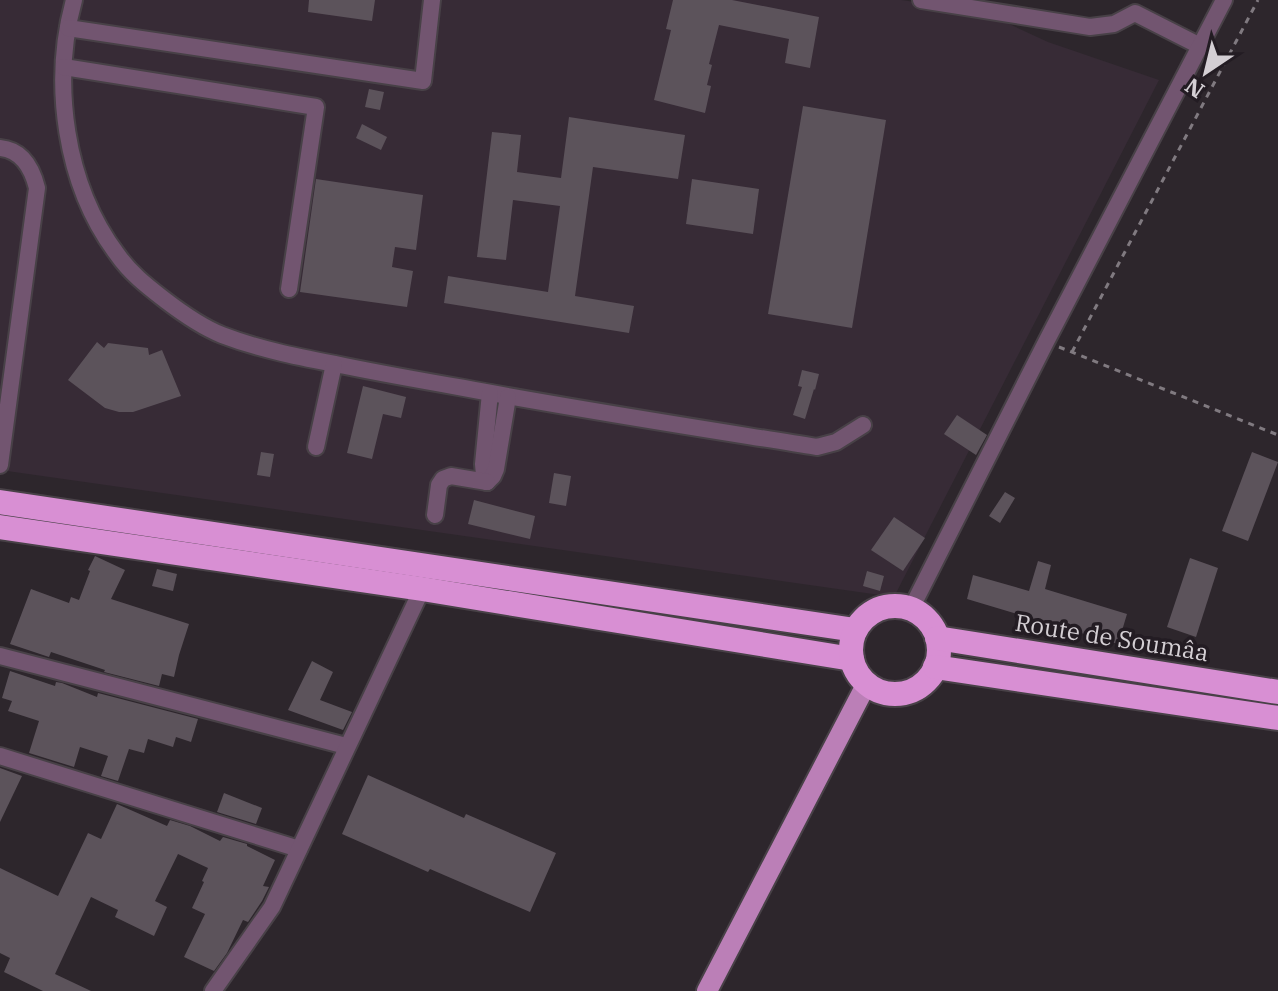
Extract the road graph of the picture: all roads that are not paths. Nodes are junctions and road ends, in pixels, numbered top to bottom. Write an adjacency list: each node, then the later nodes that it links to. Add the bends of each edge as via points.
1 (74, 0): 5 (street)
2 (432, 0): 5 (street, via 423,81)
3 (921, 0): 6 (street, via 1090,27 1114,24 1135,13)
4 (1224, 0): 6 (street)
5 (68, 28): 7 (street)
6 (1200, 46): 21 (street)
7 (64, 67): 9 (street, via 316,107); 10 (street, via 64,115 75,171 92,214 132,272 181,312 219,334)
8 (0, 148): 15 (street, via 23,158 37,188)
9 (289, 289)
10 (334, 364): 11 (street); 14 (street)
11 (490, 393): 12 (street); 16 (street, via 483,468)
12 (508, 397): 13 (street, via 817,447); 16 (street, via 496,469)
13 (863, 425)
14 (316, 447)
15 (0, 465)
16 (487, 482): 18 (street, via 443,479)
17 (0, 502): 22 (highway)
18 (435, 515)
19 (0, 527): 20 (highway)
20 (422, 589): 25 (highway); 30 (street)
21 (911, 609): 22 (highway, via 884,607 867,615); 23 (highway)
22 (855, 630): 25 (highway)
23 (937, 638): 26 (highway); 28 (highway, Route de Soumâa)
24 (0, 656): 30 (street)
25 (852, 659): 27 (highway)
26 (935, 667): 27 (highway, via 923,683 905,692 885,692); 29 (highway)
27 (867, 683): 34 (main road)
28 (1278, 692)
29 (1278, 718)
30 (346, 746): 32 (street)
31 (0, 756): 32 (street)
32 (299, 849): 33 (street, via 272,907)
33 (213, 991)
34 (707, 991)

